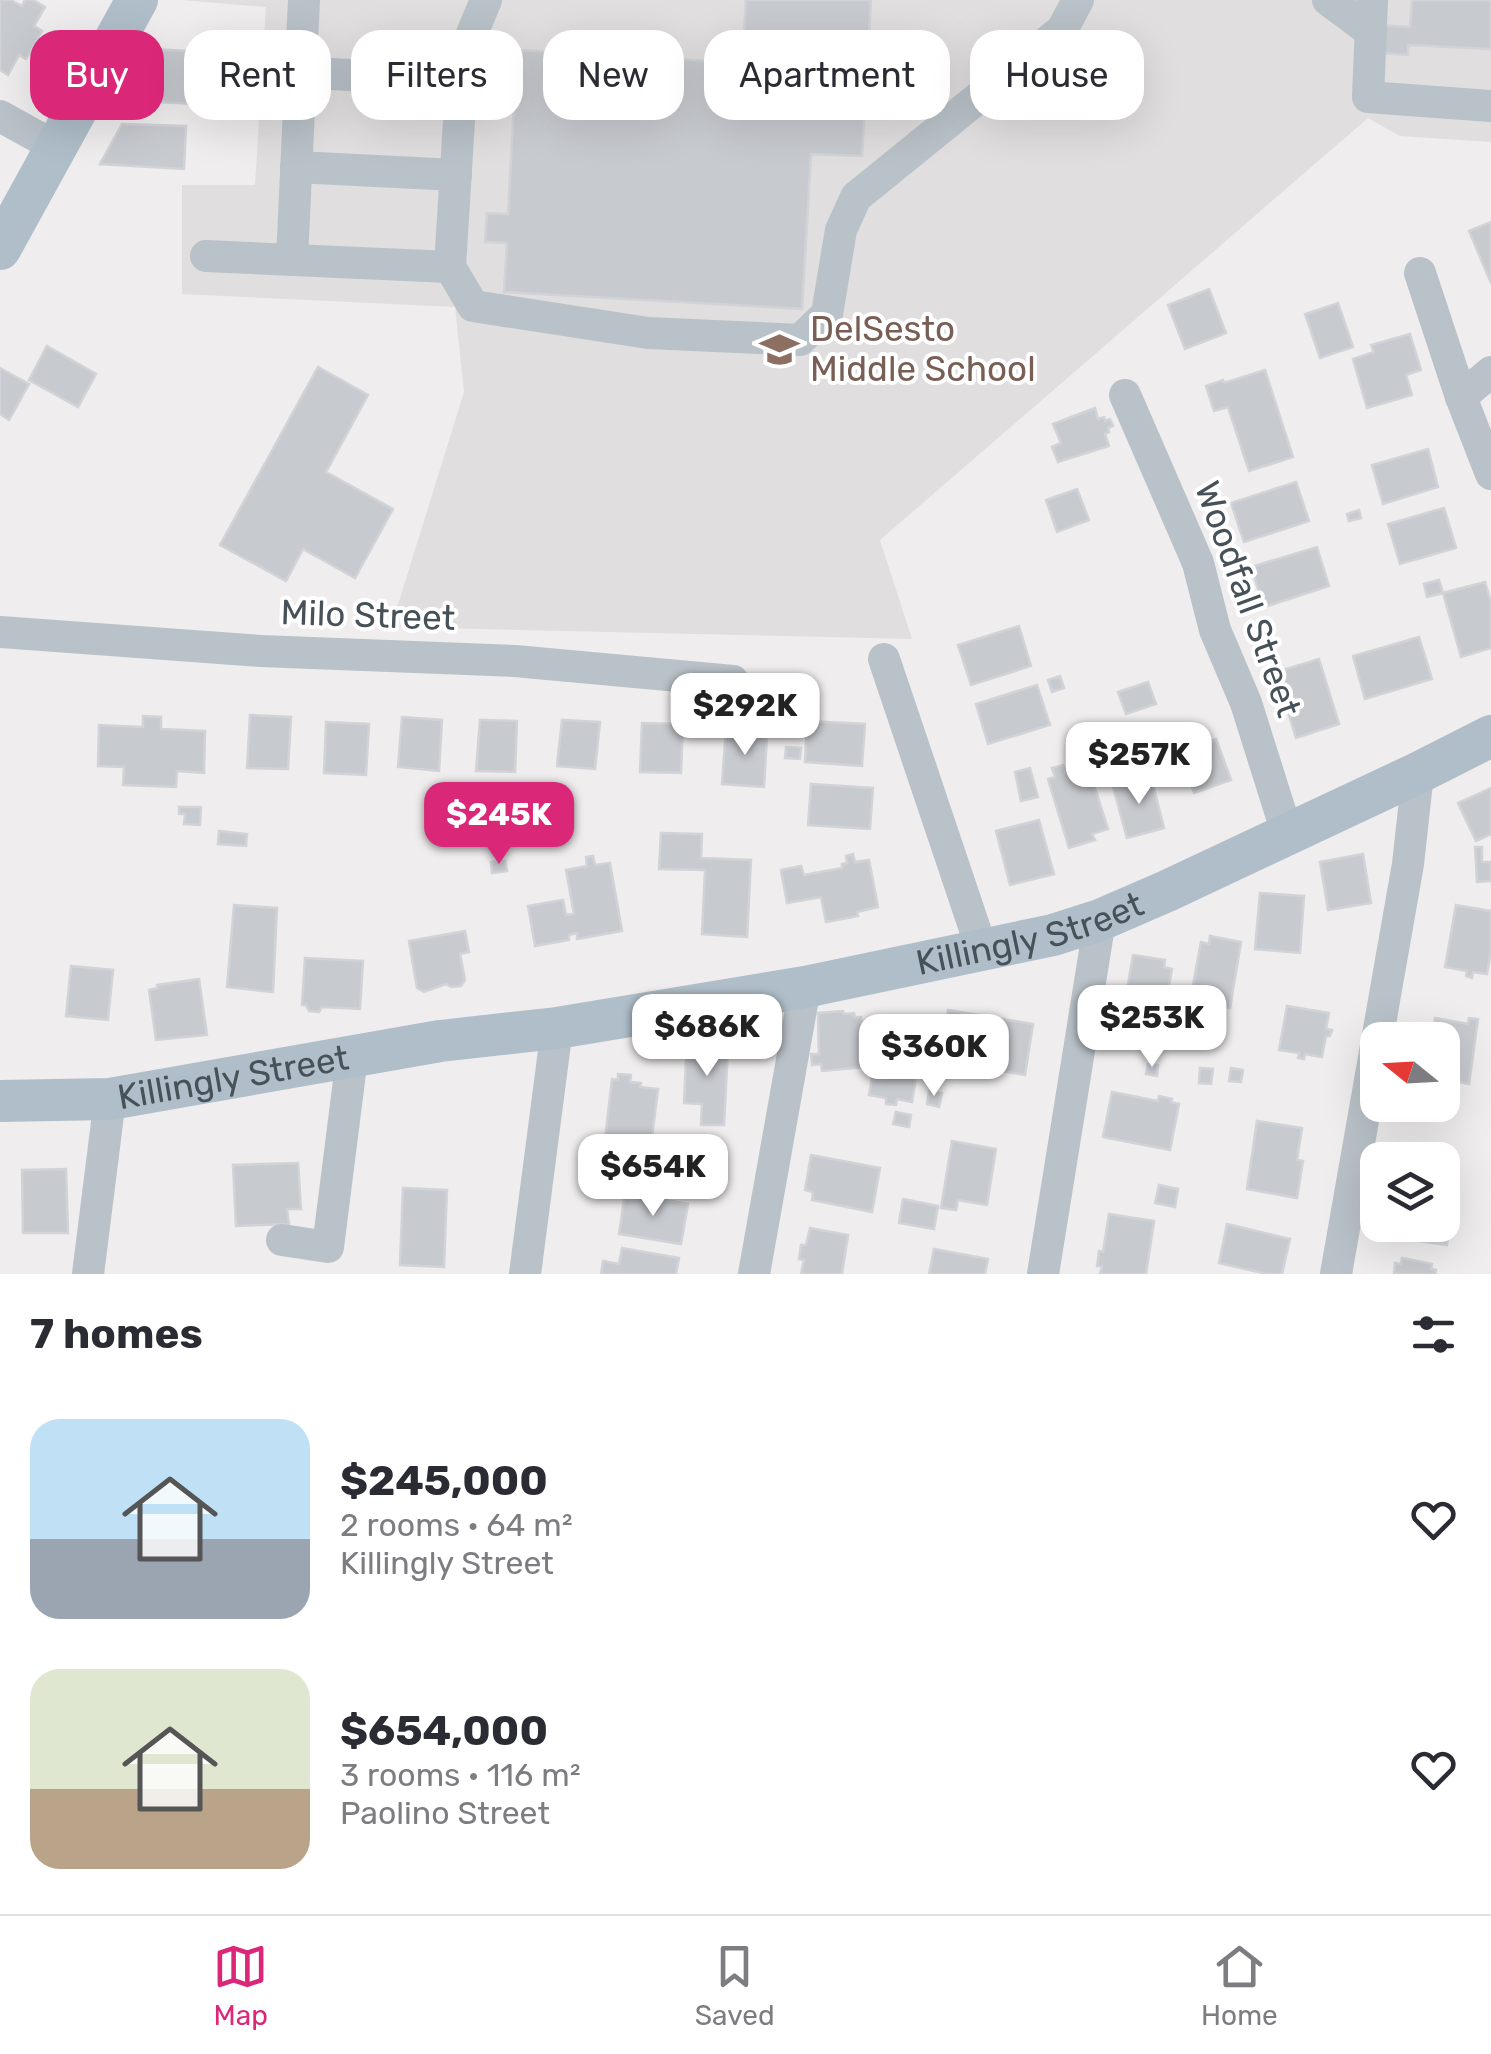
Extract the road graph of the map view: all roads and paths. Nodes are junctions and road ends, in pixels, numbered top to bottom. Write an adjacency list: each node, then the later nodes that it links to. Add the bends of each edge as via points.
1 (137, 0): 13 (main road)
2 (304, 0): 7 (street)
3 (486, 0): 8 (street)
4 (1078, 0): 19 (street, via 1062,30 856,197 840,230 827,314 800,340 648,333 473,306)
5 (1328, 0): 6 (street)
6 (1371, 16): 9 (street, via 1368,97)
7 (302, 30)
8 (473, 30)
9 (1491, 106)
10 (0, 116): 13 (street)
11 (298, 120): 14 (street)
12 (460, 120): 15 (street)
13 (56, 147): 16 (main road)
14 (296, 167): 15 (street); 18 (street)
15 (456, 175): 19 (street)
16 (0, 249)
17 (206, 256): 18 (street)
18 (292, 260): 19 (street)
19 (450, 267)
20 (1420, 273): 23 (street)
21 (1491, 372): 23 (street)
22 (1126, 396): 30 (street, Woodfall Street, via 1198,563)
23 (1461, 397): 24 (street)
24 (1491, 474)
25 (0, 632): 27 (street, Milo Street)
26 (884, 660): 32 (street)
27 (733, 680)
28 (1491, 736): 29 (main road, Killingly Street)
29 (1418, 773): 30 (main road, Killingly Street); 43 (street)
30 (1287, 834): 31 (main road, Killingly Street)
31 (1100, 920): 32 (main road, Killingly Street); 42 (street)
32 (982, 950): 33 (main road, Killingly Street)
33 (805, 987): 34 (main road, Killingly Street); 41 (street)
34 (557, 1028): 35 (main road, Killingly Street); 40 (street)
35 (352, 1057): 36 (main road, Killingly Street); 38 (street, via 328,1247)
36 (110, 1099): 37 (main road, Killingly Street); 39 (street)
37 (0, 1101)
38 (282, 1240)
39 (88, 1274)
40 (524, 1274)
41 (754, 1274)
42 (1043, 1274)
43 (1336, 1274)

